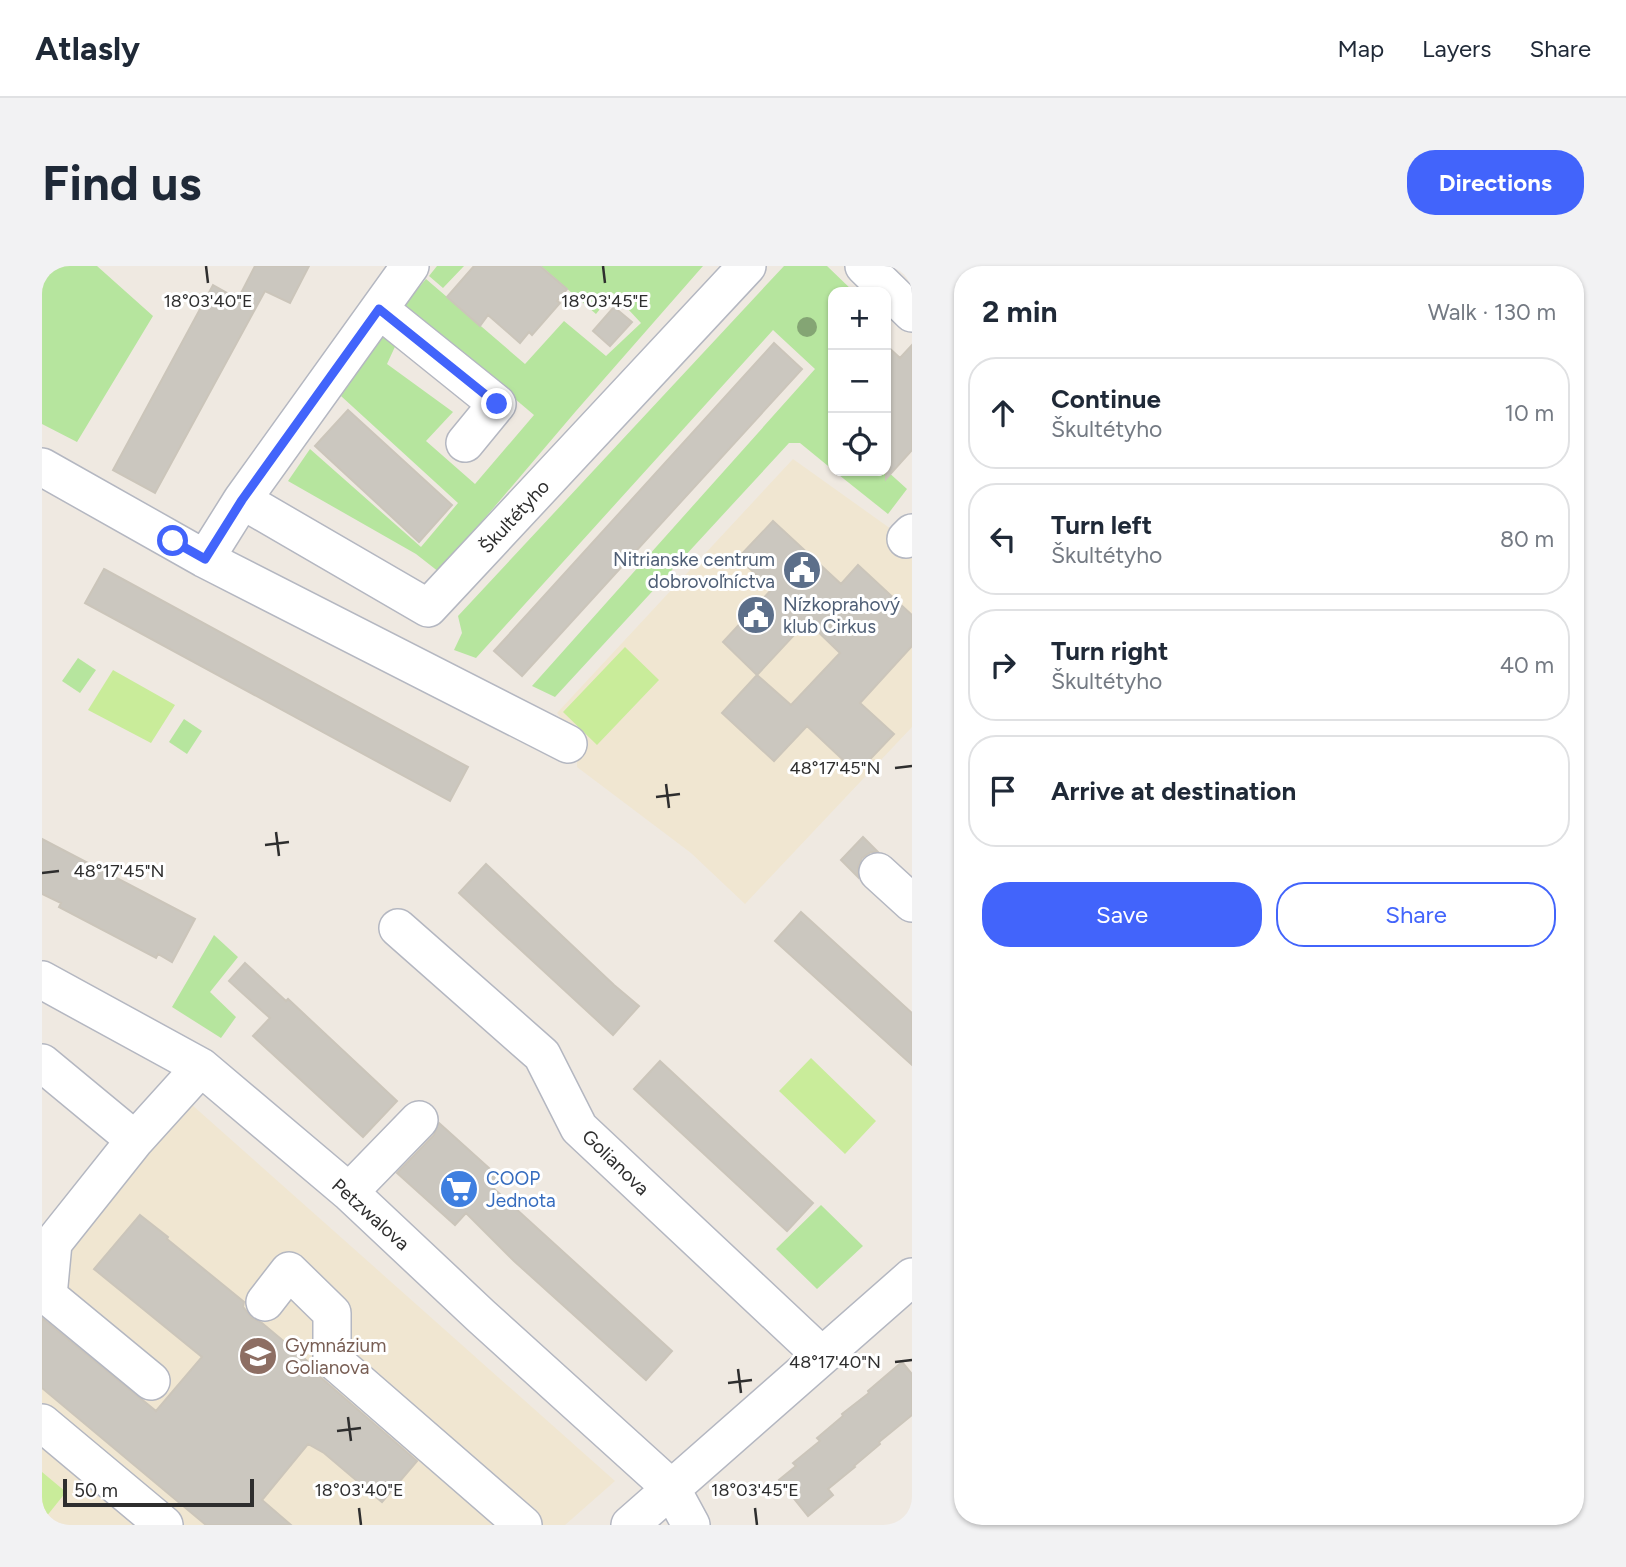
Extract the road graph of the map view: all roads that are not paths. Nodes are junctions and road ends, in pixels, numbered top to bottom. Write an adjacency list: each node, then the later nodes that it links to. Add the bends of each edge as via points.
1 (410, 266): 4 (street)
2 (747, 266): 8 (street, Škultétyho, via 428,608)
3 (864, 266): 5 (street)
4 (379, 309): 6 (street, via 497,404); 8 (street)
5 (912, 313)
6 (465, 443)
7 (42, 467): 9 (street)
8 (242, 500): 9 (street)
9 (205, 559): 10 (street)
10 (568, 744)
11 (878, 872): 12 (street)
12 (912, 903)
13 (398, 928): 23 (street, Golianova, via 542,1055 579,1128)
14 (42, 980): 16 (street, Petzwalova)
15 (42, 1063): 18 (street)
16 (201, 1067): 18 (street); 19 (street, Petzwalova)
17 (419, 1120): 19 (street)
18 (135, 1140): 21 (street, via 53,1243)
19 (349, 1192): 26 (street, Petzwalova)
20 (912, 1277): 23 (street)
21 (45, 1300): 24 (street)
22 (265, 1301): 28 (street, via 289,1271 332,1313 332,1359)
23 (821, 1355): 26 (street)
24 (151, 1381)
25 (42, 1423): 27 (street)
26 (671, 1488): 29 (street); 30 (street, Petzwalova)
27 (164, 1525)
28 (523, 1525)
29 (630, 1525)
30 (691, 1525)

